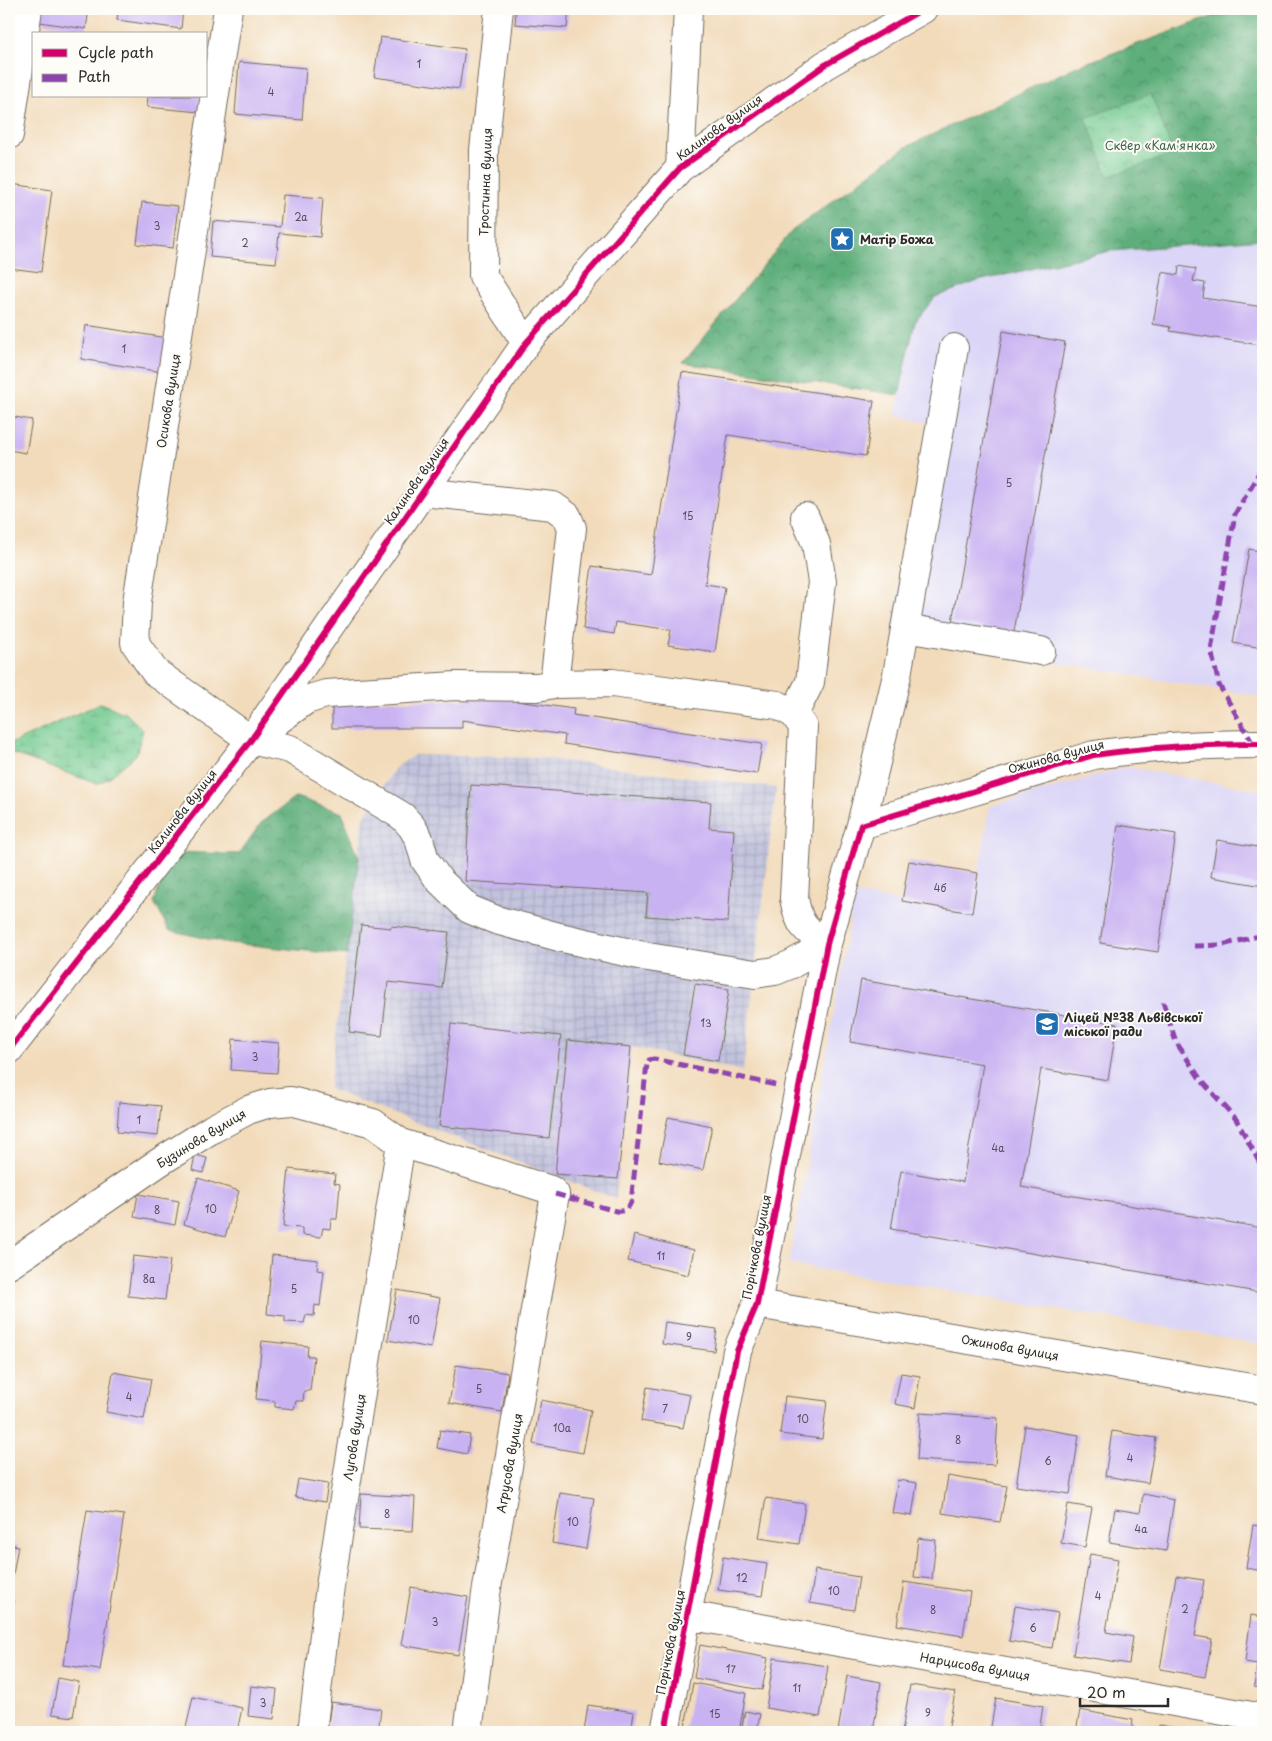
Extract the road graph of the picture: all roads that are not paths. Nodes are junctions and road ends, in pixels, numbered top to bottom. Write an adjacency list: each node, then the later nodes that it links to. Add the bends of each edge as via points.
1 (28, 9): 6 (street)
2 (228, 9): 16 (street, Осикова вулиця, via 136,602 135,643 155,672)
3 (499, 9): 8 (street, Тростинна вулиця, via 484,150 483,276)
4 (688, 9): 7 (street)
5 (923, 9): 7 (street, Калинова вулиця, via 825,65)
6 (9, 135)
7 (680, 168): 8 (street, Калинова вулиця)
8 (526, 343): 10 (street, Калинова вулиця)
9 (954, 348): 12 (street, Порічкова вулиця)
10 (422, 492): 14 (street, via 553,506 567,516 572,528); 16 (street, Калинова вулиця)
11 (805, 518): 15 (street, via 816,544 822,582 810,682)
12 (905, 628): 13 (street); 18 (street, Порічкова вулиця)
13 (1041, 651)
14 (554, 684): 15 (street, via 612,683 778,705); 16 (street, via 537,688 456,686 326,694 306,700)
15 (794, 714): 19 (street, via 803,727 794,898 797,914 805,929)
16 (251, 740): 19 (street, via 290,749 402,816 419,839 425,860 439,880 469,909 496,920 648,958 755,974 792,964); 20 (street, Калинова вулиця)
17 (1263, 744): 18 (street, Ожинова вулиця, via 1220,744 1094,755)
18 (862, 825): 19 (street, Порічкова вулиця)
19 (827, 944): 24 (street, Порічкова вулиця)
20 (9, 1050)
21 (401, 1143): 22 (street, Бузинова вулиця, via 551,1190); 23 (street, Бузинова вулиця, via 373,1123 291,1101 248,1110 158,1163); 28 (street, Лугова вулиця, via 330,1586)
22 (555, 1194): 29 (street, Аґрусова вулиця, via 486,1594)
23 (9, 1265)
24 (757, 1304): 25 (street, Ожинова вулиця); 26 (street, Порічкова вулиця, via 737,1351)
25 (1263, 1390)
26 (687, 1614): 27 (street, Нарцисова вулиця); 30 (street, Порічкова вулиця)
27 (1263, 1718)
28 (312, 1732)
29 (468, 1732)
30 (665, 1732)

